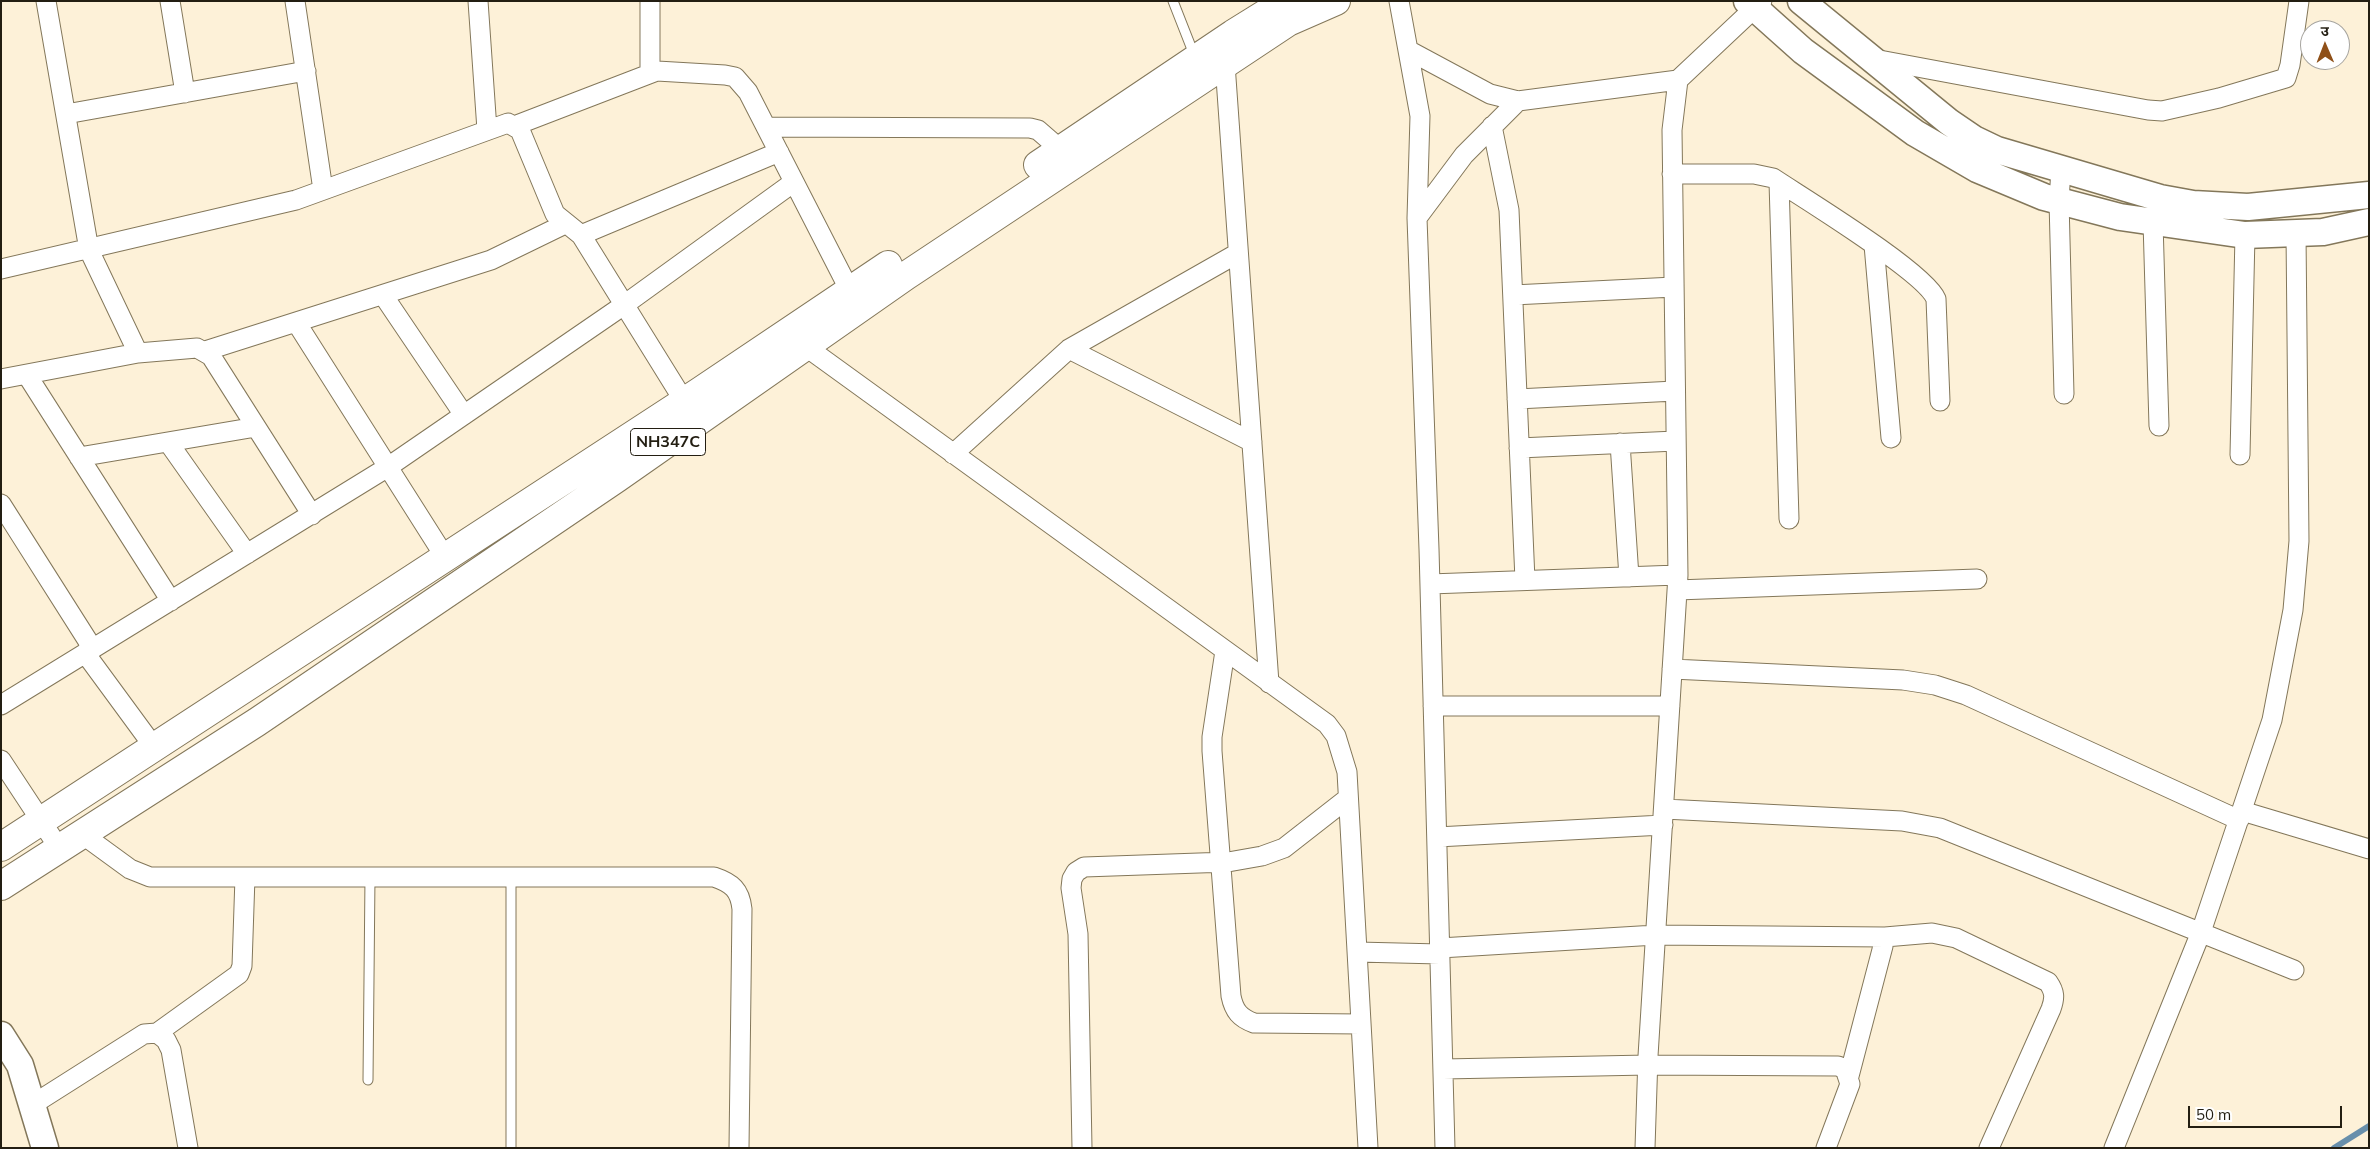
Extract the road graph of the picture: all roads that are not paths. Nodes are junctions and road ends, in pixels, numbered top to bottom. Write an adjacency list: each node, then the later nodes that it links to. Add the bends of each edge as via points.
1 (46, 1): 22 (street)
2 (170, 1): 20 (street)
3 (295, 1): 17 (street)
4 (478, 1): 26 (street)
5 (650, 1): 18 (street)
6 (1173, 1): 14 (lane)
7 (1286, 1): 14 (highway, NH347C)
8 (1336, 1): 16 (highway, NH347C, via 1294,19)
9 (1399, 1): 13 (street)
10 (1801, 1): 15 (main road)
11 (2299, 1): 15 (street, via 2286,78 2162,111)
12 (1755, 4): 19 (street); 35 (main road, via 1803,51 1915,133 1978,169)
13 (1408, 50): 21 (street, via 1490,94); 36 (street, via 1420,116)
14 (1196, 59): 27 (highway, NH347C)
15 (1872, 59): 29 (main road, via 1974,140)
16 (1224, 64): 45 (street); 53 (highway, NH347C, via 907,274)
17 (306, 71): 20 (street); 33 (street)
18 (650, 74): 23 (street); 25 (street, via 668,70 735,78 748,92)
19 (1678, 80): 21 (street); 30 (street, via 1672,130)
20 (185, 92): 22 (street)
21 (1518, 101): 24 (street)
22 (66, 114): 44 (street)
23 (514, 126): 26 (street, via 508,123); 38 (street, via 520,130 555,214)
24 (1492, 126): 36 (street, via 1464,155); 50 (street, via 1509,210)
25 (766, 128): 27 (street, via 1030,128 1038,130); 28 (street)
26 (487, 130): 33 (street)
27 (1061, 150): 48 (highway, NH347C)
28 (779, 152): 31 (street); 41 (street)
29 (2061, 169): 34 (main road, via 2160,198 2217,206 2248,207); 35 (street)
30 (1672, 174): 32 (street, via 1754,174); 47 (street)
31 (794, 182): 48 (street); 51 (street)
32 (1779, 182): 43 (street); 79 (street)
33 (323, 190): 44 (street, via 296,200)
34 (2369, 195)
35 (2059, 201): 37 (main road); 60 (street)
36 (1417, 218): 86 (street)
37 (2153, 222): 42 (main road); 65 (street)
38 (565, 224): 41 (street); 49 (street, via 501,257)
39 (2364, 226): 40 (main road)
40 (2296, 233): 42 (main road); 100 (street, via 2298,574 2272,720)
41 (581, 235): 51 (street)
42 (2245, 235): 74 (street)
43 (1874, 245): 63 (street, via 1933,292 1936,298); 67 (street)
44 (89, 250): 46 (street); 56 (street)
45 (1238, 253): 54 (street); 70 (street)
46 (1, 269)
47 (1674, 287): 50 (street); 59 (street)
48 (850, 290): 62 (highway, NH347C)
49 (383, 294): 52 (street); 64 (street)
50 (1513, 295): 61 (street)
51 (624, 305): 62 (street); 64 (street)
52 (296, 322): 55 (street); 76 (street)
53 (805, 346): 73 (street); 96 (highway, NH347C)
54 (1069, 349): 70 (street); 73 (street)
55 (205, 351): 56 (street, via 197,348); 66 (street)
56 (138, 353): 57 (street)
57 (27, 374): 58 (street); 75 (street)
58 (1, 380)
59 (1675, 392): 61 (street); 68 (street)
60 (2064, 394)
61 (1517, 399): 72 (street)
62 (684, 401): 81 (highway, NH347C)
63 (1940, 401)
64 (464, 415): 76 (street)
65 (2159, 426)
66 (256, 427): 69 (street); 78 (street)
67 (1891, 438)
68 (1676, 441): 71 (street); 85 (street)
69 (168, 442): 75 (street); 80 (street)
70 (1252, 442): 92 (street)
71 (1620, 443): 72 (street); 82 (street)
72 (1519, 448): 84 (street)
73 (953, 454): 89 (street)
74 (2240, 455)
75 (80, 457): 87 (street)
76 (388, 467): 78 (street); 81 (street)
77 (1, 504): 88 (street)
78 (312, 515): 80 (street)
79 (1789, 518)
80 (247, 554): 87 (street)
81 (445, 557): 91 (highway, NH347C)
82 (1630, 577): 84 (street); 85 (street)
83 (1977, 579): 85 (street)
84 (1525, 580): 86 (street)
85 (1678, 583): 90 (street)
86 (1430, 584): 94 (street)
87 (171, 601): 88 (street)
88 (89, 651): 93 (street); 97 (street)
89 (1225, 651): 92 (street); 108 (street, via 1212,737)
90 (1672, 669): 95 (street); 100 (street, via 1902,680 1935,685 1966,695)
91 (257, 680): 96 (highway); 97 (highway, NH347C)
92 (1269, 683): 99 (street, via 1327,724 1336,736 1347,772)
93 (1, 705)
94 (1433, 706): 95 (street); 104 (street)
95 (1670, 706): 101 (street)
96 (276, 709): 103 (highway, NH347C)
97 (154, 748): 102 (highway, NH347C)
98 (1, 760): 102 (street)
99 (1348, 798): 108 (street, via 1284,848 1262,856); 117 (street)
100 (2240, 816): 107 (street); 113 (street)
101 (1663, 817): 104 (street); 113 (street, via 1902,821 1940,828); 114 (street)
102 (41, 821): 105 (highway, NH347C); 106 (street)
103 (82, 834): 106 (highway, NH347C); 109 (street, via 130,869 150,877)
104 (1437, 837): 116 (street)
105 (1, 847)
106 (59, 848): 112 (highway, NH347C)
107 (2369, 849)
108 (1220, 862): 119 (street, via 1230,996 1243,1019 1254,1023); 131 (street, via 1084,867 1072,879 1078,934)
109 (245, 877): 110 (street); 120 (street, via 242,966 239,974)
110 (370, 877): 111 (street); 125 (lane)
111 (511, 877): 127 (lane); 130 (street, via 714,877 729,882 737,890 742,909)
112 (1, 886)
113 (2201, 932): 118 (street); 137 (street)
114 (1656, 935): 116 (street); 122 (street); 136 (street, via 1885,937 1932,932 1956,938 2048,982 2054,990 2052,1004)
115 (1882, 946): 124 (street)
116 (1440, 951): 117 (street); 123 (street)
117 (1357, 952): 119 (street)
118 (2294, 970)
119 (1361, 1024): 132 (street)
120 (157, 1033): 126 (street, via 144,1034); 129 (street, via 171,1050)
121 (1, 1035): 126 (main road, via 20,1064)
122 (1648, 1065): 123 (street); 124 (street, via 1838,1066); 134 (street)
123 (1443, 1069): 133 (street)
124 (1849, 1076): 135 (street, via 1850,1084)
125 (368, 1080)
126 (32, 1105): 128 (main road)
127 (511, 1147)
128 (45, 1148)
129 (188, 1148)
130 (739, 1148)
131 (1082, 1148)
132 (1368, 1148)
133 (1444, 1148)
134 (1645, 1148)
135 (1826, 1148)
136 (1989, 1148)
137 (2114, 1148)

